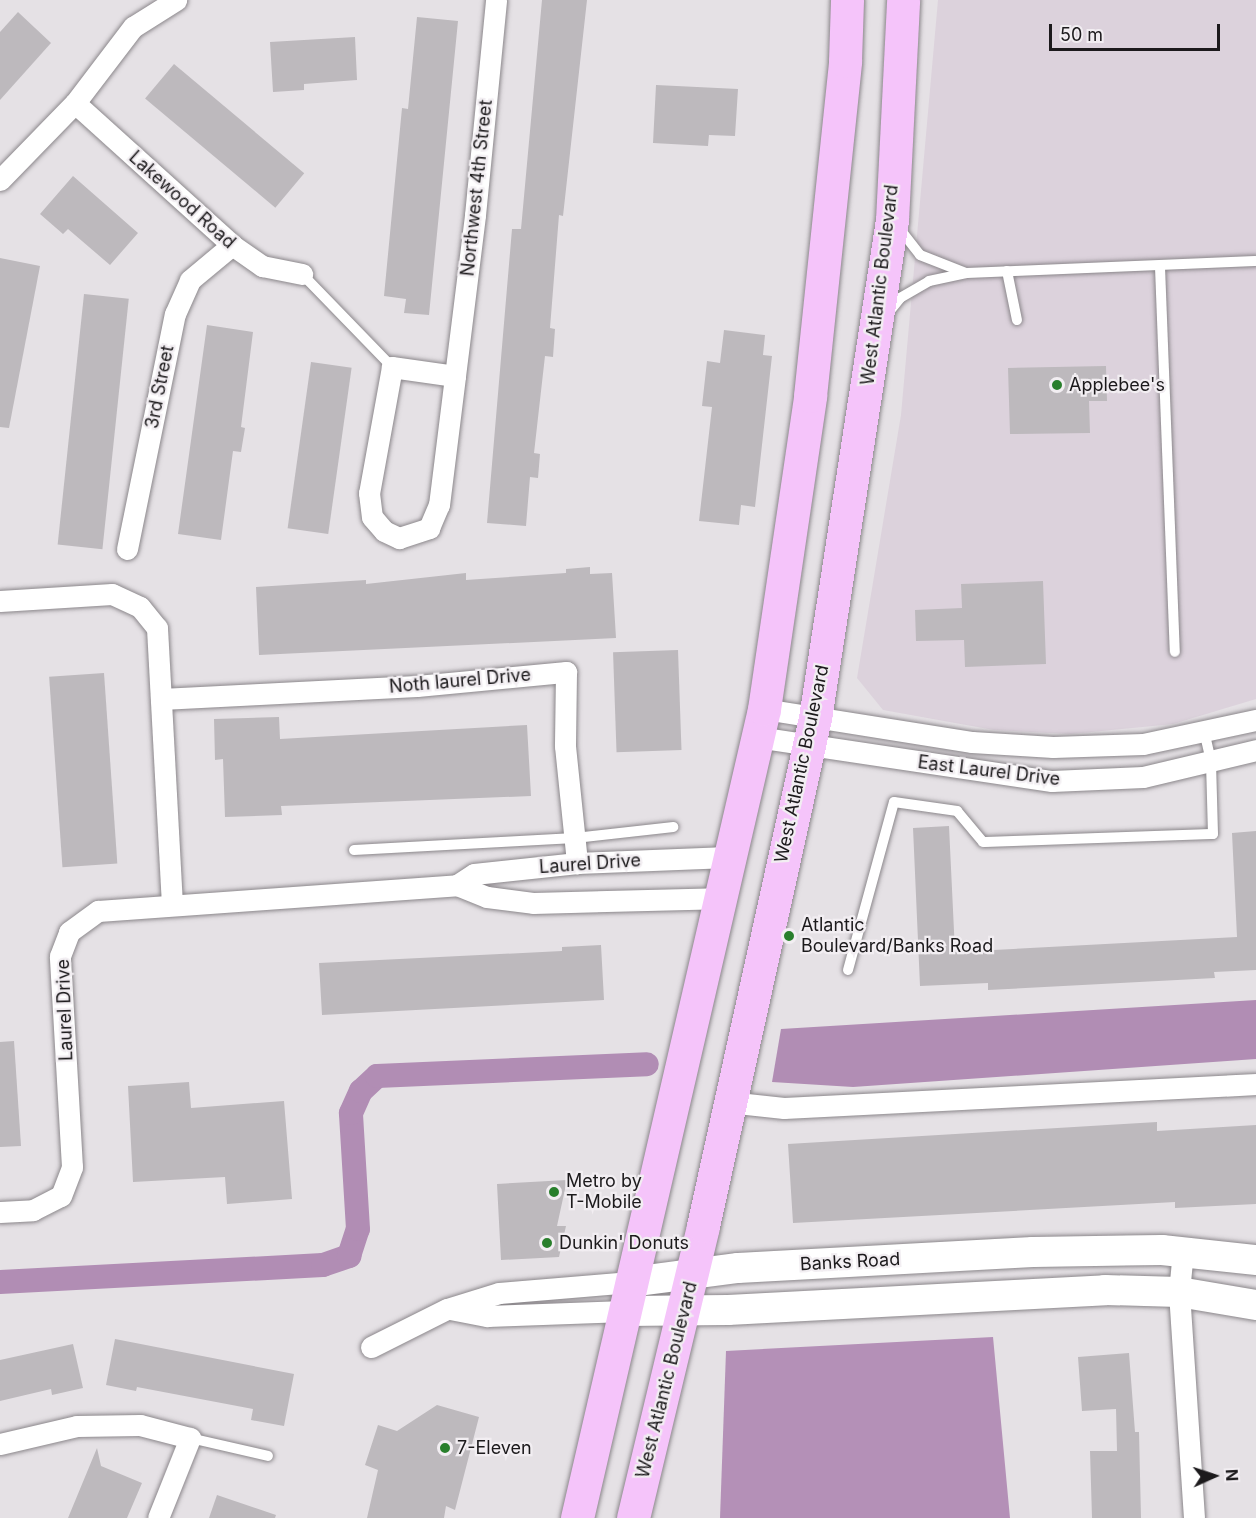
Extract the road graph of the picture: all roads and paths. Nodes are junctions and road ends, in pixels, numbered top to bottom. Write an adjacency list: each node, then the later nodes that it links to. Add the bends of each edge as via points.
1 (176, 0): 5 (street, via 133,27)
2 (496, 0): 17 (street, Northwest 4th Street)
3 (848, 0): 23 (main road, via 810,396)
4 (903, 0): 7 (main road, West Atlantic Boulevard)
5 (75, 104): 6 (street); 8 (street, Lakewood Road)
6 (0, 180)
7 (892, 220): 12 (lane, via 920,255); 15 (main road, West Atlantic Boulevard)
8 (232, 245): 13 (street, Lakewood Road, via 262,266); 18 (street, 3rd Street, via 190,280 175,314)
9 (1256, 261): 10 (lane)
10 (1160, 267): 11 (lane); 20 (lane)
11 (1007, 271): 12 (lane); 14 (lane)
12 (966, 273): 15 (lane, via 916,288 900,298)
13 (302, 274): 16 (lane)
14 (1017, 320)
15 (876, 327): 25 (main road, West Atlantic Boulevard)
16 (393, 367): 17 (street); 17 (street, Northwest 4th Street, via 369,493 372,517 384,531 399,538 429,528 440,505)
17 (455, 376)
18 (128, 549)
19 (0, 601): 21 (street, via 112,594 140,607 157,628)
20 (1175, 652)
21 (161, 699): 29 (street, Noth laurel Drive, via 417,686 566,672 565,746); 35 (street)
22 (1256, 720): 24 (street, East Laurel Drive)
23 (761, 723): 25 (street, East Laurel Drive); 25 (street, East Laurel Drive); 31 (main road)
24 (1204, 731): 25 (street, East Laurel Drive, via 1143,744 1053,747); 27 (lane)
25 (812, 732): 27 (street, East Laurel Drive, via 1052,781 1143,777); 38 (main road, West Atlantic Boulevard)
26 (1256, 750): 27 (street, East Laurel Drive)
27 (1210, 761): 36 (lane, via 1213,834 983,842 957,812 894,802)
28 (673, 827): 29 (lane)
29 (575, 838): 30 (lane); 32 (street, Noth laurel Drive)
30 (354, 850)
31 (728, 856): 32 (street, Laurel Drive); 34 (main road)
32 (577, 863): 33 (street, Laurel Drive, via 474,874)
33 (457, 885): 34 (street, Laurel Drive, via 487,897 533,903); 35 (street, Laurel Drive)
34 (718, 898): 44 (main road)
35 (172, 904): 39 (street, Laurel Drive, via 98,911 69,932 60,956 72,1167 61,1196 33,1210)
36 (848, 970)
37 (1256, 1084): 38 (street, via 784,1108)
38 (728, 1102): 42 (main road, West Atlantic Boulevard)
39 (0, 1212)
40 (1183, 1251): 41 (street, Banks Road); 42 (street, Banks Road, via 1033,1252 738,1268); 43 (street)
41 (1256, 1260)
42 (692, 1274): 44 (street, Banks Road); 47 (main road, West Atlantic Boulevard)
43 (1179, 1292): 45 (street, Banks Road); 47 (street, Banks Road, via 1083,1291); 55 (street)
44 (628, 1296): 46 (street, Banks Road, via 487,1316); 46 (street, Banks Road, via 498,1293); 47 (street, Banks Road); 53 (main road)
45 (1256, 1305)
46 (447, 1309): 48 (street, Banks Road)
47 (683, 1310): 54 (main road, West Atlantic Boulevard)
48 (371, 1347)
49 (190, 1438): 50 (street, via 140,1425 77,1426); 51 (lane); 52 (street)
50 (0, 1444)
51 (268, 1456)
52 (158, 1518)
53 (577, 1518)
54 (633, 1518)
55 (1194, 1518)

